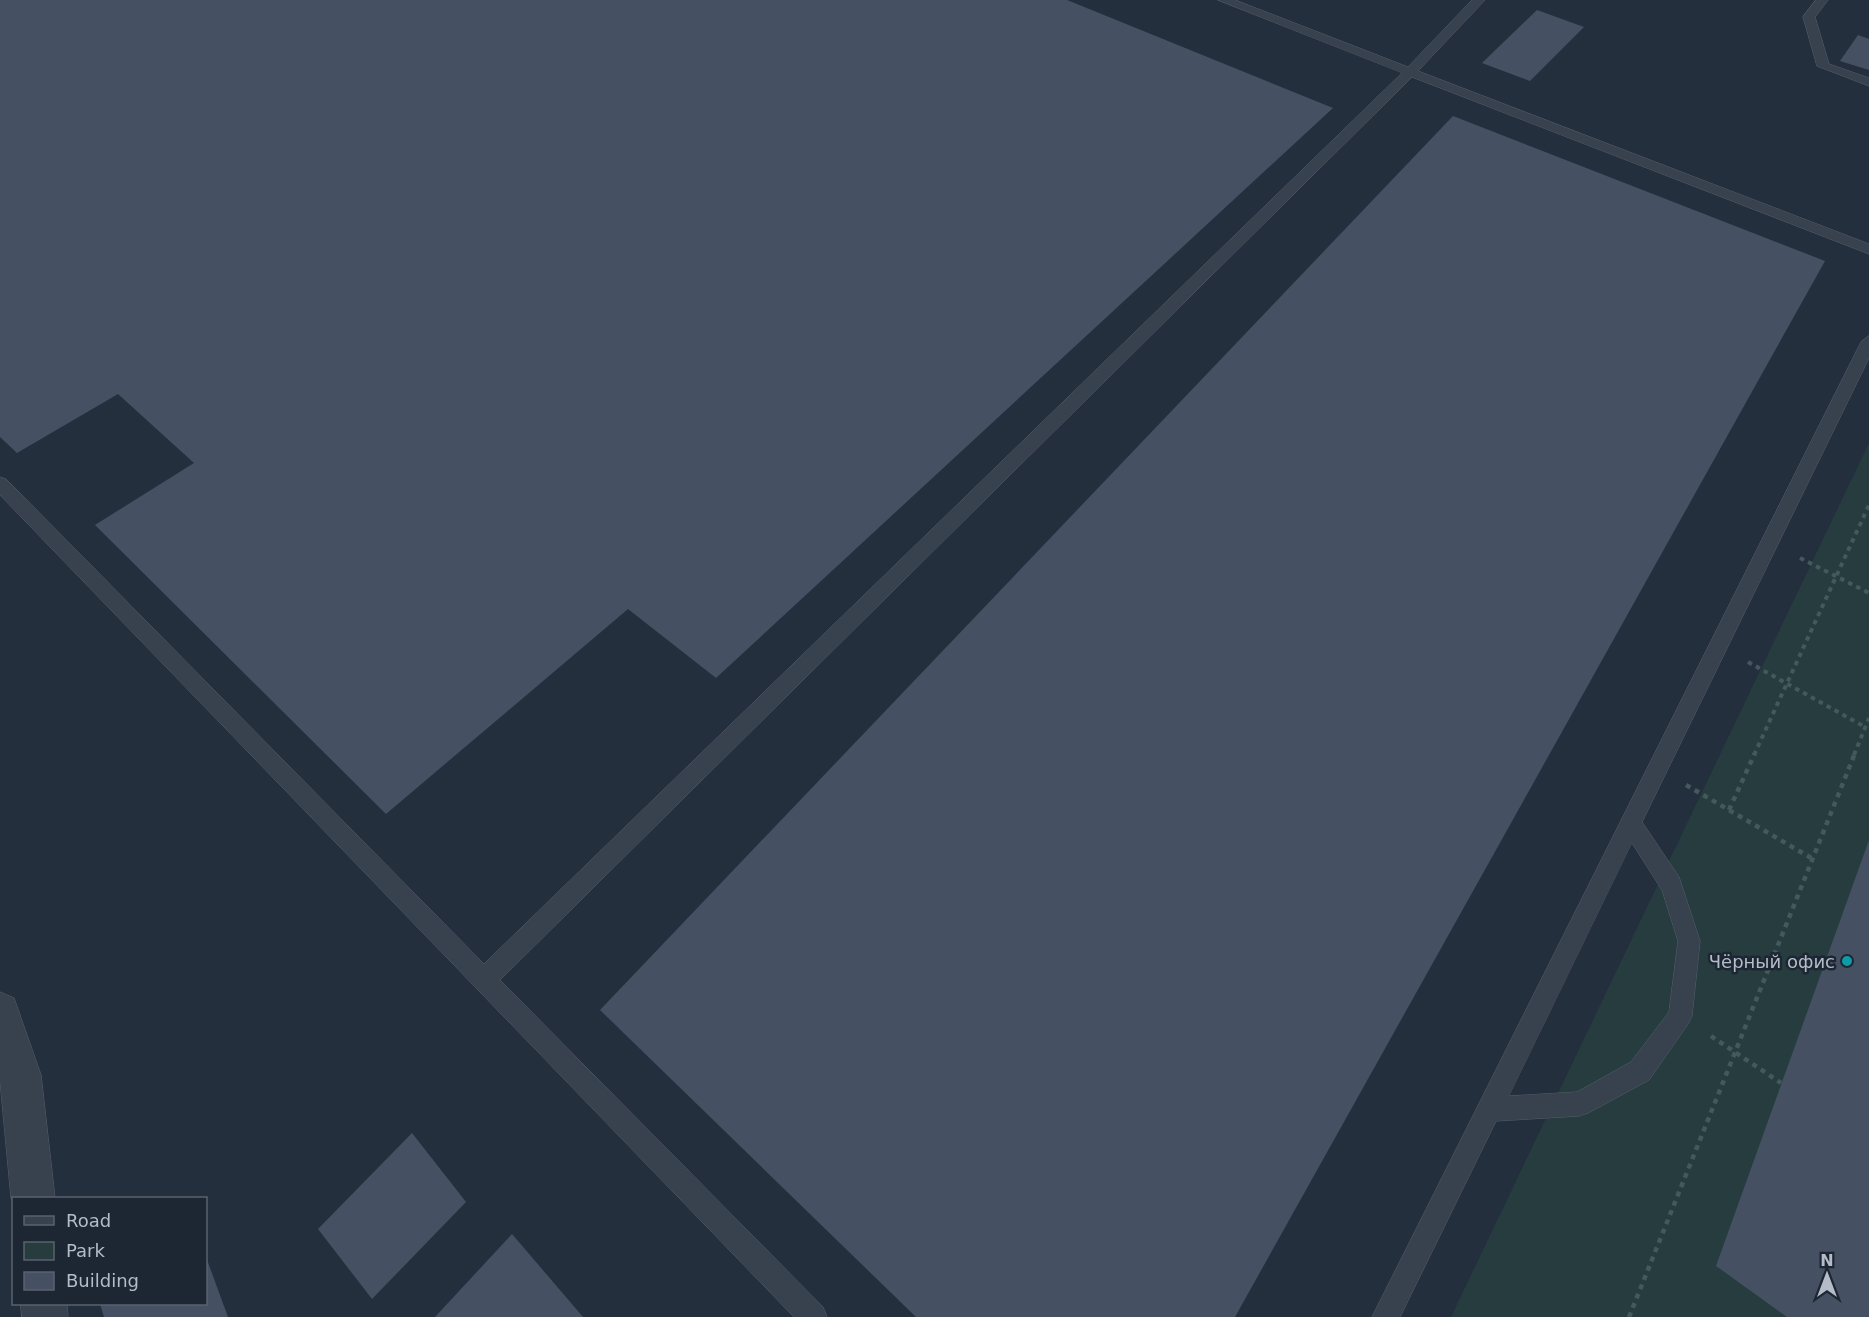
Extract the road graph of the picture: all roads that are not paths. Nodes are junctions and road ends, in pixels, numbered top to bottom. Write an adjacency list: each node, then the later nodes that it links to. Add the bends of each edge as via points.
1 (1224, 0): 4 (lane)
2 (1479, 0): 4 (lane)
3 (1822, 0): 5 (lane, via 1809,17 1823,66)
4 (1410, 72): 6 (lane); 10 (lane)
5 (1869, 82)
6 (1869, 249)
7 (1869, 342): 9 (lane)
8 (0, 484): 10 (lane)
9 (1631, 822): 12 (lane); 12 (lane, via 1671,885 1689,941 1680,1016 1640,1071 1579,1104)
10 (484, 980): 14 (lane)
11 (0, 1012): 13 (street, via 20,1075)
12 (1489, 1109): 15 (lane)
13 (33, 1197)
14 (813, 1317)
15 (1386, 1317)

